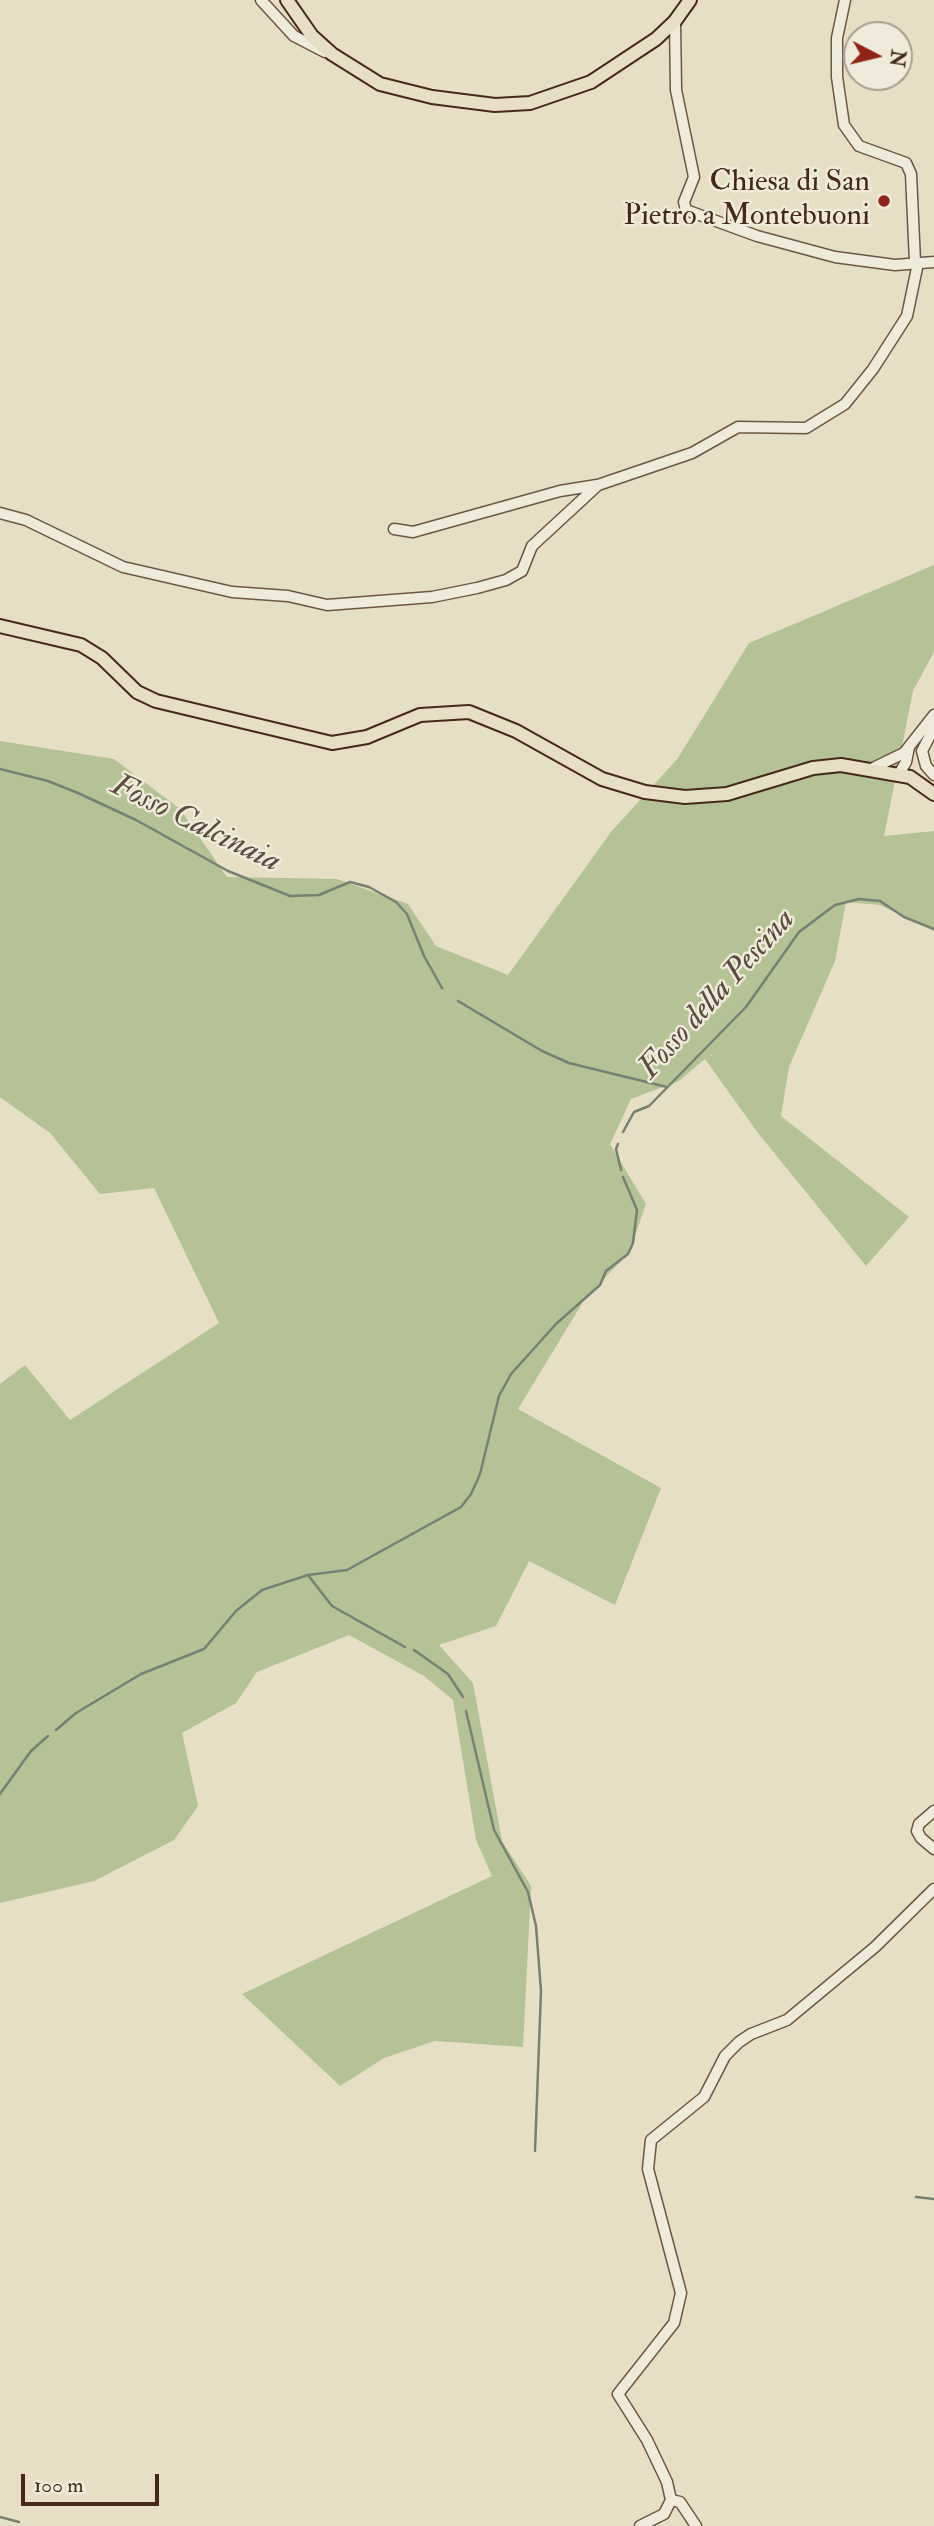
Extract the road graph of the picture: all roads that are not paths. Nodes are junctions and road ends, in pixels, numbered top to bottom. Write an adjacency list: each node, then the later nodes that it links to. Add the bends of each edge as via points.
1 (261, 0): 6 (street, via 294,36)
2 (287, 0): 6 (main road, via 312,36)
3 (690, 0): 5 (main road)
4 (845, 0): 7 (street, via 837,38 844,125 859,146 906,163 911,174)
5 (675, 20): 6 (main road, via 635,55 591,82 530,103 495,105 402,91 380,84); 7 (street, via 676,90 694,177 684,202 687,210 757,236 835,257 895,265)
6 (332, 54)
7 (917, 262): 8 (street); 9 (street, via 907,316 845,404 806,428 738,427 692,453)
8 (934, 262)
9 (598, 485): 10 (street, via 531,546 522,571 506,580 432,597 327,605 288,596 232,592 123,567 38,525); 11 (street, via 559,491 413,532)
10 (0, 513)
11 (394, 529)
12 (0, 626): 15 (main road, via 81,645 102,658 137,692 156,701 332,743 367,737 420,715 469,712 496,720 620,787 685,797 727,794 827,765)
13 (933, 721): 14 (street); 17 (street, via 922,751)
14 (907, 753): 15 (street); 16 (street); 18 (street)
15 (873, 768): 16 (main road)
16 (899, 774): 18 (main road)
17 (934, 775)
18 (916, 779): 19 (main road)
19 (934, 793)
20 (934, 1811): 21 (street, via 917,1831)
21 (934, 1849)
22 (934, 1889): 23 (street, via 875,1947 787,2020 739,2042 725,2056 704,2097 651,2140 648,2169 681,2293 680,2309 652,2354 618,2394 647,2440)
23 (671, 2500): 24 (street, via 664,2514); 25 (street, via 680,2502)
24 (640, 2526)
25 (696, 2526)

